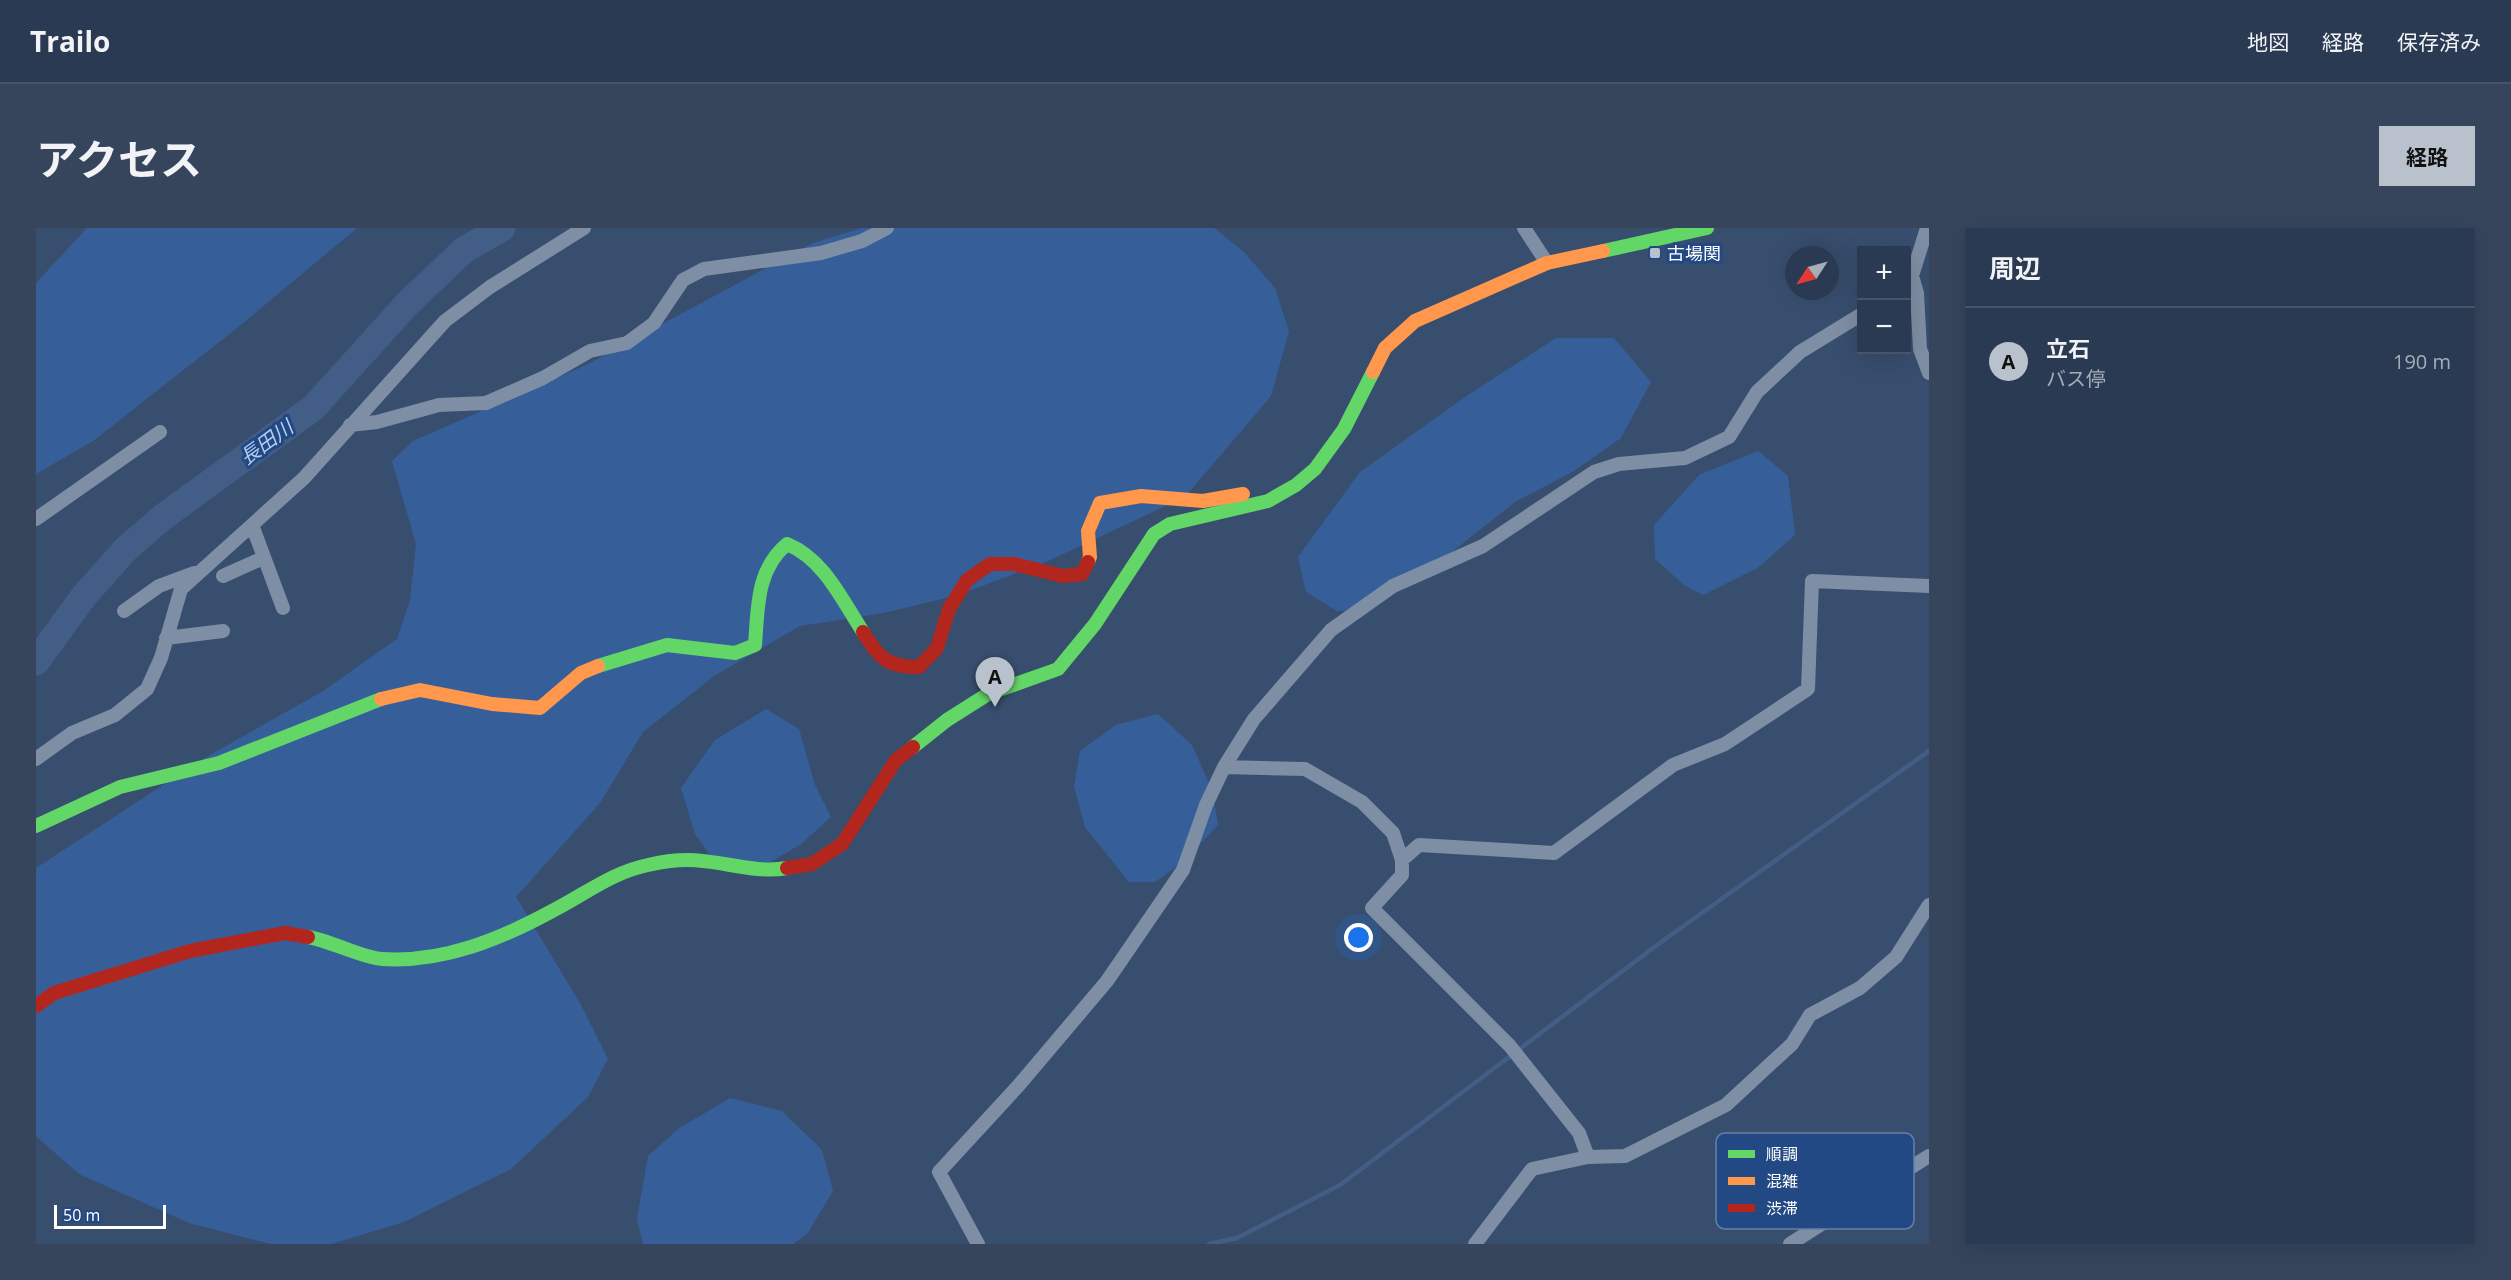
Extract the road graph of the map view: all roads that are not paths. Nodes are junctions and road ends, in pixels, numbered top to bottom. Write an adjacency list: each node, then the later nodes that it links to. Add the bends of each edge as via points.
1 (584, 228): 11 (street, via 490,287 445,321)
2 (887, 228): 11 (street, via 862,241 820,253 704,269 683,280 654,323 627,343 590,351 543,378 486,403 439,405)
3 (1524, 228): 6 (street)
4 (1707, 228): 6 (street)
5 (1927, 228): 7 (street)
6 (1547, 263): 13 (street, via 1415,321 1385,348 1344,429 1315,469)
7 (1911, 272)
8 (1911, 282): 10 (street, via 1917,293 1920,349)
9 (1857, 317): 25 (street, via 1800,352 1757,392 1729,437 1685,458 1619,464 1594,472 1483,546 1393,586 1331,630 1254,719)
10 (1929, 373)
11 (350, 426): 15 (street, via 304,478)
12 (160, 432): 14 (street)
13 (1296, 485): 26 (street, via 1203,501 1141,496 1100,503 1088,531 1090,557 1082,574 1063,576 1014,564 990,564 967,580 948,609 937,648 919,667 898,667 878,656 821,568 804,552 787,544 774,552 762,576 755,645 735,653 667,645 628,655 581,673 540,708 492,704 420,690 377,700 219,763 120,787); 29 (street, via 1268,501 1170,524 1154,534 1095,624 1058,669 988,694 896,760 842,844 812,864 772,871 688,860 647,865 610,878 553,911 475,946 429,959 379,959 330,941 285,933 190,951 54,993)
14 (36, 519)
15 (252, 525): 16 (street); 17 (street)
16 (263, 558): 18 (street); 20 (street)
17 (202, 570): 21 (street, via 159,586); 23 (street, via 181,589)
18 (223, 576)
19 (1929, 586): 27 (street, via 1812,581 1808,689 1725,744 1673,765 1554,853 1419,845)
20 (283, 608)
21 (123, 611)
22 (223, 631): 23 (street)
23 (166, 638): 24 (street, via 147,689 115,715 72,733)
24 (36, 759)
25 (1224, 767): 27 (street, via 1305,769 1362,802 1393,833); 34 (street, via 1183,870 1107,981 939,1172)
26 (36, 826)
27 (1402, 860): 31 (street, via 1402,874 1372,908 1510,1046 1579,1133)
28 (1929, 905): 31 (street, via 1896,957 1860,988 1810,1015 1792,1044 1726,1105 1625,1156)
29 (36, 1006)
30 (1929, 1156): 32 (street)
31 (1588, 1157): 35 (street, via 1532,1169)
32 (1914, 1165)
33 (1814, 1229): 36 (street)
34 (978, 1244)
35 (1475, 1244)
36 (1790, 1244)

